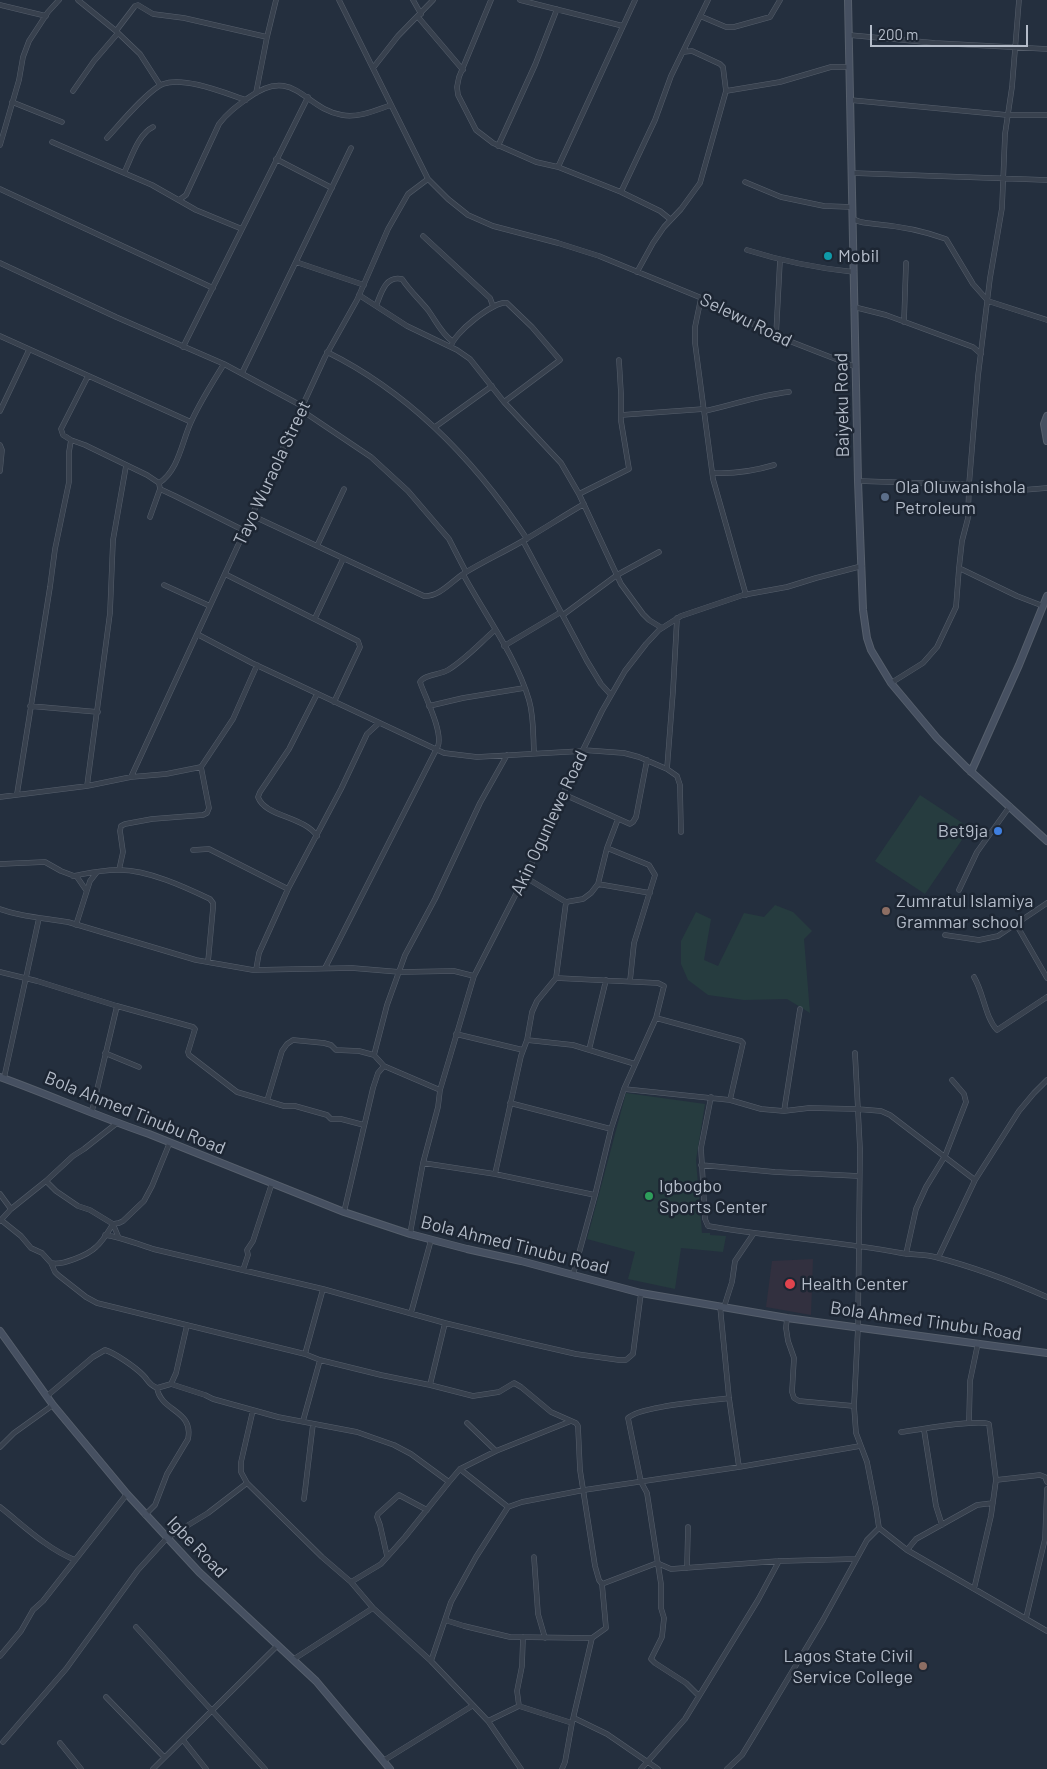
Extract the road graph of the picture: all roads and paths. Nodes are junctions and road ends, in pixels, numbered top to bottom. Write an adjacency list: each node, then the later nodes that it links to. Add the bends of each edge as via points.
1 (59, 0): 17 (street)
2 (78, 0): 20 (street)
3 (276, 0): 22 (street)
4 (339, 0): 29 (street, Selewu Road)
5 (414, 0): 16 (street)
6 (433, 0): 16 (street)
7 (491, 0): 30 (street)
8 (520, 0): 15 (street)
9 (635, 0): 19 (street)
10 (708, 0): 18 (street)
11 (780, 0): 18 (street, via 770,17 734,27 720,26)
12 (848, 0): 21 (main road, Baiyeku Road)
13 (1018, 0): 24 (street)
14 (0, 5): 17 (street)
15 (557, 9): 19 (street); 47 (street)
16 (419, 15): 29 (street); 30 (street)
17 (46, 16): 38 (street, via 29,41)
18 (700, 16): 23 (street)
19 (623, 26): 50 (street)
20 (117, 32): 22 (street, via 138,5 153,14); 31 (street, via 140,54); 32 (street)
21 (849, 35): 24 (street); 28 (main road, Baiyeku Road)
22 (267, 37): 34 (street)
23 (688, 42): 26 (street); 27 (street)
24 (1014, 48): 25 (street); 40 (street)
25 (1047, 49)
26 (683, 52): 27 (street); 59 (street)
27 (692, 52): 33 (street, via 723,67)
28 (850, 67): 33 (street, via 831,67 780,82); 37 (main road, Baiyeku Road)
29 (373, 68): 39 (street, Selewu Road)
30 (463, 70): 47 (street, via 457,87 458,95 476,130)
31 (160, 85): 36 (street, via 181,82); 44 (street)
32 (73, 91)
33 (726, 91): 65 (street, via 700,183)
34 (256, 93): 35 (street, via 277,85); 36 (street)
35 (308, 98): 39 (street, via 326,110 346,116); 49 (street)
36 (246, 100): 60 (street, via 225,115 219,124)
37 (850, 100): 40 (street); 52 (main road, Baiyeku Road)
38 (12, 102): 42 (street); 46 (street)
39 (391, 105): 53 (street, Selewu Road)
40 (1007, 115): 41 (street); 54 (street)
41 (1047, 115)
42 (62, 122)
43 (153, 127): 51 (street, via 140,140)
44 (107, 138)
45 (52, 142): 51 (street)
46 (0, 145)
47 (498, 146): 50 (street, via 536,162)
48 (351, 148): 57 (street)
49 (276, 158): 57 (street); 66 (street)
50 (558, 167): 59 (street)
51 (124, 173): 61 (street)
52 (852, 173): 54 (street); 63 (main road, Baiyeku Road)
53 (428, 179): 73 (street, Selewu Road, via 468,215 493,226 599,256); 75 (street, Tayo Wuraola Street, via 408,194 388,229)
54 (1003, 179): 55 (street); 79 (street, via 1000,224)
55 (1047, 180)
56 (745, 182): 63 (street, via 787,198 824,206)
57 (332, 188): 70 (street)
58 (0, 189): 76 (street)
59 (621, 192): 65 (street)
60 (186, 195): 61 (street); 62 (street)
61 (179, 200): 62 (street)
62 (187, 204): 66 (street)
63 (852, 207): 64 (main road, Baiyeku Road)
64 (853, 218): 74 (main road, Baiyeku Road); 79 (street, via 859,223 929,233 946,239)
65 (670, 219): 73 (street)
66 (242, 229): 76 (street)
67 (422, 236): 81 (street, via 490,298)
68 (747, 250): 69 (street)
69 (780, 260): 74 (street); 86 (street)
70 (296, 262): 75 (street); 98 (street)
71 (0, 263): 90 (street)
72 (906, 263): 84 (street)
73 (637, 272): 78 (street, Selewu Road)
74 (854, 272): 82 (main road, Baiyeku Road)
75 (364, 285): 77 (street, Tayo Wuraola Street)
76 (213, 288): 90 (street)
77 (359, 295): 80 (street); 93 (street, Tayo Wuraola Street)
78 (701, 298): 86 (street, Selewu Road); 104 (street, via 694,344)
79 (988, 301): 83 (street); 88 (street)
80 (376, 306): 87 (street, via 387,282 402,279); 91 (street, via 407,326)
81 (493, 306): 87 (street); 102 (street, via 507,303 560,360)
82 (854, 307): 84 (street); 97 (main road, Baiyeku Road)
83 (1047, 320)
84 (904, 322): 89 (street)
85 (0, 336): 92 (street)
86 (776, 336): 97 (street, Selewu Road)
87 (452, 341): 91 (street)
88 (982, 343): 89 (street); 94 (street)
89 (973, 346): 94 (street)
90 (183, 347): 96 (street)
91 (452, 347): 100 (street, via 470,359)
92 (29, 350): 99 (street); 105 (street)
93 (327, 352): 103 (street, Tayo Wuraola Street); 109 (street, via 361,370)
94 (981, 354): 119 (street)
95 (619, 360): 106 (street)
96 (224, 364): 98 (street); 108 (street)
97 (856, 367): 117 (main road, Baiyeku Road)
98 (242, 373): 103 (street)
99 (88, 376): 108 (street); 110 (street, via 62,429 63,435)
100 (492, 386): 102 (street); 109 (street)
101 (789, 392): 104 (street)
102 (504, 402): 123 (street, via 555,455)
103 (301, 408): 125 (street, Tayo Wuraola Street); 134 (street, via 371,457 408,492 449,540)
104 (705, 410): 106 (street); 116 (street)
105 (0, 411)
106 (621, 415): 123 (street, via 629,469)
107 (1047, 416): 111 (main road, via 1044,424)
108 (191, 422): 118 (street, via 171,472)
109 (435, 427): 128 (street, via 491,488)
110 (71, 440): 113 (street); 155 (street, via 69,482)
111 (1047, 441)
112 (0, 445): 115 (street)
113 (126, 466): 118 (street); 157 (street, via 114,540 110,613)
114 (774, 466): 116 (street, via 727,474)
115 (0, 471)
116 (712, 472): 138 (street)
117 (858, 480): 119 (street); 132 (main road, Baiyeku Road)
118 (159, 483): 121 (street)
119 (969, 485): 120 (street, via 1023,490); 133 (street, via 968,518)
120 (1047, 488)
121 (160, 489): 126 (street); 127 (street)
122 (344, 490): 129 (street)
123 (579, 494): 124 (street)
124 (584, 504): 128 (street); 136 (street)
125 (253, 516): 127 (street, Tayo Wuraola Street); 129 (street)
126 (150, 517)
127 (245, 531): 135 (street, Tayo Wuraola Street)
128 (525, 540): 134 (street); 142 (street)
129 (317, 546): 131 (street)
130 (659, 552): 136 (street)
131 (343, 559): 134 (street, via 424,596 436,594); 143 (street)
132 (862, 566): 138 (street, Akin Ogunlewe Road); 150 (main road, Baiyeku Road, via 867,638)
133 (959, 568): 141 (street); 150 (street, via 956,608 937,647 923,663)
134 (465, 573): 146 (street)
135 (225, 574): 140 (street, Tayo Wuraola Street); 143 (street)
136 (617, 575): 142 (street); 145 (street, via 643,614)
137 (164, 585): 140 (street)
138 (746, 595): 144 (street, Akin Ogunlewe Road)
139 (1047, 596): 141 (main road)
140 (210, 606): 147 (street, Tayo Wuraola Street)
141 (1044, 606): 166 (main road)
142 (562, 614): 148 (street); 153 (street, via 601,684)
143 (315, 618): 154 (street, via 360,644)
144 (677, 618): 145 (street, Akin Ogunlewe Road); 165 (street)
145 (662, 628): 153 (street, Akin Ogunlewe Road, via 625,671)
146 (495, 630): 148 (street); 156 (street, via 447,670 421,680)
147 (197, 634): 149 (street); 167 (street, Tayo Wuraola Street)
148 (504, 646): 151 (street)
149 (257, 665): 152 (street); 164 (street, via 233,720)
150 (891, 683): 166 (main road, Baiyeku Road)
151 (524, 688): 156 (street); 161 (street, via 532,712)
152 (317, 694): 154 (street); 175 (street, via 289,749 258,798 268,808 296,819)
153 (611, 695): 160 (street, Akin Ogunlewe Road)
154 (334, 702): 158 (street)
155 (30, 706): 157 (street); 169 (street)
156 (429, 706): 159 (street, via 438,732)
157 (98, 712): 168 (street)
158 (379, 723): 159 (street); 175 (street, via 367,734 320,830)
159 (436, 751): 162 (street, via 477,757); 197 (street)
160 (582, 751): 161 (street); 163 (street, via 624,753); 170 (street, Akin Ogunlewe Road)
161 (534, 753): 162 (street)
162 (507, 755): 200 (street, via 405,955)
163 (647, 760): 165 (street); 173 (street, via 636,817 630,824)
164 (201, 767): 167 (street); 180 (street, via 209,808 207,813 121,826 123,852)
165 (667, 769): 174 (street, via 679,780)
166 (971, 772): 172 (main road, Baiyeku Road)
167 (131, 777): 168 (street)
168 (87, 786): 169 (street)
169 (17, 794): 171 (street)
170 (563, 794): 173 (street); 183 (street, Akin Ogunlewe Road)
171 (0, 797)
172 (1010, 806): 176 (main road, Baiyeku Road); 187 (street, via 977,852)
173 (618, 819): 177 (street)
174 (681, 832)
175 (315, 833): 185 (street)
176 (1047, 841)
177 (607, 848): 184 (street); 188 (street, via 649,865 655,875)
178 (193, 850): 185 (street, via 209,849)
179 (0, 864): 182 (street, via 45,862)
180 (119, 870): 181 (street); 196 (street, via 155,877 210,899 213,908)
181 (97, 872): 182 (street); 186 (street)
182 (73, 876): 186 (street)
183 (525, 877): 189 (street); 201 (street, Akin Ogunlewe Road)
184 (598, 884): 188 (street); 189 (street, via 583,899)
185 (288, 889): 198 (street, via 259,952)
186 (86, 890): 194 (street)
187 (959, 890)
188 (650, 893): 207 (street, via 634,943)
189 (566, 902): 203 (street)
190 (1047, 903): 193 (street)
191 (0, 910): 192 (street)
192 (39, 918): 194 (street); 202 (street)
193 (1016, 924): 195 (street, via 998,936 979,940); 205 (street)
194 (76, 925): 196 (street)
195 (945, 936)
196 (208, 962): 198 (street)
197 (325, 968): 198 (street); 200 (street)
198 (256, 970)
199 (0, 972): 202 (street)
200 (400, 972): 201 (street, via 454,971); 218 (street, via 387,1005)
201 (474, 976): 212 (street, Akin Ogunlewe Road)
202 (25, 977): 209 (street); 222 (street)
203 (556, 978): 206 (street); 213 (street, via 537,1000)
204 (974, 978): 208 (street, via 997,1030)
205 (1047, 978)
206 (606, 980): 207 (street); 215 (street)
207 (630, 981): 211 (street, via 664,986)
208 (1047, 997)
209 (117, 1006): 216 (street); 229 (street, via 193,1027 195,1033 189,1056 237,1092)
210 (800, 1009): 233 (street)
211 (656, 1018): 219 (street); 228 (street, via 743,1043)
212 (456, 1034): 214 (street); 226 (street, Akin Ogunlewe Road)
213 (527, 1040): 214 (street); 215 (street)
214 (523, 1050): 230 (street)
215 (589, 1050): 219 (street)
216 (105, 1053): 221 (street); 232 (street)
217 (855, 1053): 231 (street)
218 (374, 1055): 220 (street); 229 (street, via 336,1050 324,1043 290,1041 282,1051)
219 (635, 1064): 225 (street)
220 (384, 1066): 226 (street); 235 (street, via 376,1076)
221 (140, 1067)
222 (2, 1077): 232 (main road, Bola Ahmed Tinubu Road)
223 (952, 1080): 238 (street, via 964,1094 966,1102)
224 (1047, 1080): 243 (street, via 1019,1111)
225 (624, 1089): 227 (street); 236 (street)
226 (440, 1090): 239 (street, Akin Ogunlewe Road)
227 (712, 1097): 228 (street); 240 (street, via 701,1148)
228 (730, 1100): 233 (street, via 761,1109)
229 (267, 1101): 235 (street)
230 (510, 1104): 236 (street); 241 (street)
231 (857, 1109): 233 (street); 238 (street, via 886,1113); 242 (street)
232 (92, 1111): 234 (main road, Bola Ahmed Tinubu Road)
233 (784, 1111)
234 (117, 1123): 237 (main road, Bola Ahmed Tinubu Road); 244 (street)
235 (364, 1125): 249 (street)
236 (611, 1129): 247 (street)
237 (170, 1142): 245 (main road, Bola Ahmed Tinubu Road); 251 (street, via 144,1201 123,1221)
238 (945, 1156): 243 (street); 258 (street, via 916,1209)
239 (423, 1163): 241 (street); 252 (street, Akin Ogunlewe Road)
240 (701, 1165): 242 (street); 253 (street, via 706,1224)
241 (495, 1174): 247 (street)
242 (859, 1176): 257 (street)
243 (975, 1180): 259 (street)
244 (46, 1181): 248 (street); 251 (street, via 78,1206)
245 (272, 1183): 249 (main road, Bola Ahmed Tinubu Road); 261 (street, via 247,1250)
246 (0, 1194): 248 (street)
247 (595, 1195): 262 (street)
248 (11, 1209): 250 (street)
249 (344, 1212): 252 (main road, Bola Ahmed Tinubu Road)
250 (1, 1221): 260 (street, via 31,1248 42,1252)
251 (113, 1224): 254 (street); 255 (street)
252 (410, 1234): 256 (main road, Bola Ahmed Tinubu Road)
253 (754, 1234): 257 (street); 266 (street, via 735,1261 732,1282)
254 (105, 1235): 255 (street); 260 (street, via 92,1250 64,1263)
255 (118, 1236): 261 (street, via 127,1242)
256 (431, 1240): 262 (main road, Bola Ahmed Tinubu Road); 267 (street)
257 (858, 1245): 258 (street); 271 (street)
258 (906, 1254): 259 (street)
259 (938, 1258): 265 (street, via 1008,1279)
260 (51, 1263): 270 (street, via 58,1275 97,1303)
261 (243, 1270): 263 (street)
262 (572, 1275): 264 (main road, Bola Ahmed Tinubu Road)
263 (323, 1289): 267 (street); 275 (street)
264 (641, 1293): 266 (main road, Bola Ahmed Tinubu Road); 269 (street, via 634,1350 626,1360 576,1354)
265 (1047, 1297)
266 (722, 1307): 268 (main road, Bola Ahmed Tinubu Road); 281 (street)
267 (411, 1313): 269 (street)
268 (787, 1318): 271 (main road, Bola Ahmed Tinubu Road); 283 (street, via 788,1341 794,1355 794,1398)
269 (445, 1323): 278 (street)
270 (187, 1324): 275 (street); 277 (street)
271 (858, 1328): 273 (main road, Bola Ahmed Tinubu Road); 283 (street)
272 (0, 1331): 280 (main road, Igbe Road)
273 (978, 1343): 274 (main road, Bola Ahmed Tinubu Road); 288 (street, via 970,1381)
274 (1047, 1353)
275 (305, 1354): 276 (street)
276 (320, 1360): 278 (street); 285 (street)
277 (171, 1384): 279 (street); 284 (street)
278 (430, 1384): 286 (street, via 473,1396 498,1392 514,1383 552,1412)
279 (157, 1388): 280 (street, via 148,1384 143,1375 121,1358 102,1350); 310 (street, via 161,1401 180,1413 189,1433 155,1505)
280 (47, 1396): 282 (main road, Igbe Road)
281 (729, 1398): 295 (street); 299 (street, via 658,1408 629,1416)
282 (53, 1405): 293 (street); 304 (main road, Igbe Road)
283 (854, 1406): 292 (street)
284 (253, 1410): 285 (street); 301 (street, via 241,1462)
285 (303, 1421): 289 (street)
286 (572, 1421): 294 (street); 303 (street, via 578,1426)
287 (467, 1423): 294 (street)
288 (969, 1423): 290 (street); 297 (street, via 989,1424)
289 (313, 1424): 298 (street, via 357,1432 394,1445); 305 (street)
290 (924, 1430): 291 (street); 311 (street)
291 (901, 1432)
292 (860, 1446): 295 (street); 313 (street, via 867,1462)
293 (0, 1447)
294 (496, 1451): 296 (street)
295 (739, 1467): 299 (street)
296 (460, 1470): 298 (street); 308 (street)
297 (996, 1480): 300 (street, via 1040,1475); 306 (street)
298 (449, 1482): 309 (street)
299 (641, 1482): 303 (street); 321 (street, via 647,1493)
300 (1047, 1482)
301 (246, 1483): 314 (street, via 208,1513); 323 (street)
302 (1047, 1489): 327 (street, via 1045,1540)
303 (584, 1490): 308 (street); 324 (street, via 594,1566)
304 (127, 1494): 310 (main road, Igbe Road); 319 (street)
305 (304, 1499)
306 (993, 1503): 311 (street, via 977,1505); 325 (street)
307 (0, 1507): 319 (street, via 46,1544)
308 (508, 1507): 328 (street, via 451,1602)
309 (427, 1510): 316 (street); 316 (street, via 399,1495 378,1514 376,1517)
310 (145, 1514): 314 (main road, Igbe Road)
311 (942, 1525): 315 (street, via 916,1539)
312 (688, 1527): 322 (street)
313 (879, 1528): 315 (street); 318 (street)
314 (167, 1538): 334 (main road, Igbe Road); 346 (street, via 138,1570 66,1669)
315 (908, 1550): 325 (street)
316 (388, 1556): 323 (street, via 381,1564)
317 (534, 1557): 332 (street, via 538,1614)
318 (856, 1559): 320 (street); 360 (street, via 753,1737)
319 (75, 1560): 335 (street)
320 (779, 1561): 322 (street); 338 (street)
321 (656, 1563): 322 (street, via 671,1569); 324 (street); 338 (street, via 664,1618 662,1637 652,1659)
322 (687, 1568)
323 (351, 1582): 326 (street)
324 (602, 1584): 333 (street, via 606,1625 604,1631)
325 (974, 1588): 327 (street)
326 (373, 1608): 336 (street); 337 (street)
327 (1026, 1618): 330 (street)
328 (446, 1620): 331 (street, via 510,1637); 337 (street)
329 (136, 1627): 342 (street)
330 (1047, 1630)
331 (523, 1637): 332 (street); 341 (street, via 517,1691)
332 (545, 1638): 333 (street)
333 (592, 1638): 344 (street)
334 (278, 1645): 336 (main road, Igbe Road); 342 (street)
335 (0, 1656)
336 (294, 1659): 349 (main road, Igbe Road)
337 (431, 1661): 340 (street)
338 (700, 1696): 350 (street, via 685,1719)
339 (106, 1697): 348 (street)
340 (472, 1706): 343 (street); 349 (street)
341 (519, 1706): 343 (street); 344 (street)
342 (213, 1710): 345 (street); 354 (street)
343 (488, 1721): 356 (street)
344 (573, 1721): 350 (street, via 607,1734); 357 (street)
345 (183, 1740): 348 (street); 353 (street)
346 (3, 1742)
347 (60, 1743): 351 (street)
348 (164, 1757): 352 (street)
349 (383, 1761): 355 (main road, Igbe Road)
350 (648, 1761): 358 (street); 359 (street)
351 (81, 1769)
352 (152, 1769)
353 (206, 1769)
354 (265, 1769)
355 (390, 1769)
356 (522, 1769)
357 (562, 1769)
358 (640, 1769)
359 (658, 1769)
360 (728, 1769)

